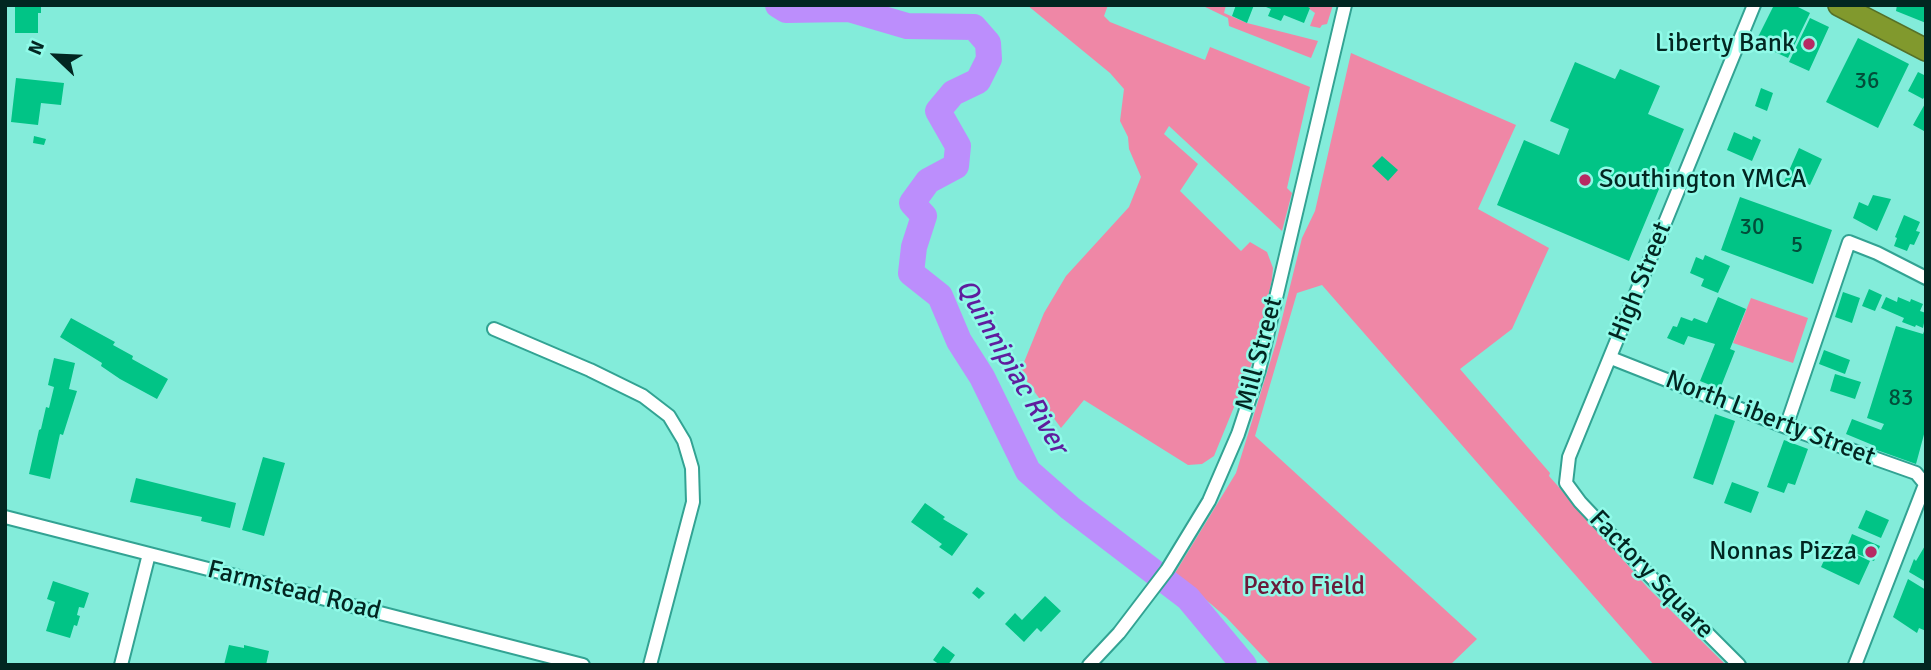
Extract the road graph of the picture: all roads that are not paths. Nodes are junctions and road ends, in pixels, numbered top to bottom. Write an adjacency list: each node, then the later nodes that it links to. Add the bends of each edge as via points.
1 (1345, 5): 13 (street, Mill Street, via 1259,370 1238,434 1214,491 1167,570)
2 (1754, 5): 7 (street, High Street)
3 (1839, 5): 4 (highway)
4 (1926, 50)
5 (1926, 278): 8 (street, via 1849,242)
6 (494, 330): 16 (street, via 643,396 669,416 684,441 692,468 693,502)
7 (1611, 358): 8 (street, North Liberty Street); 9 (street, High Street, via 1569,457)
8 (1786, 427): 10 (street, North Liberty Street, via 1916,473)
9 (1566, 482): 19 (street, Factory Square, via 1627,552)
10 (1926, 484): 20 (street)
11 (5, 517): 12 (street, Farmstead Road)
12 (149, 554): 14 (street); 15 (street, Farmstead Road)
13 (1101, 654): 17 (street, Mill Street); 18 (street)
14 (121, 665)
15 (583, 665)
16 (650, 665)
17 (1089, 665)
18 (1110, 665)
19 (1739, 665)
20 (1856, 665)

